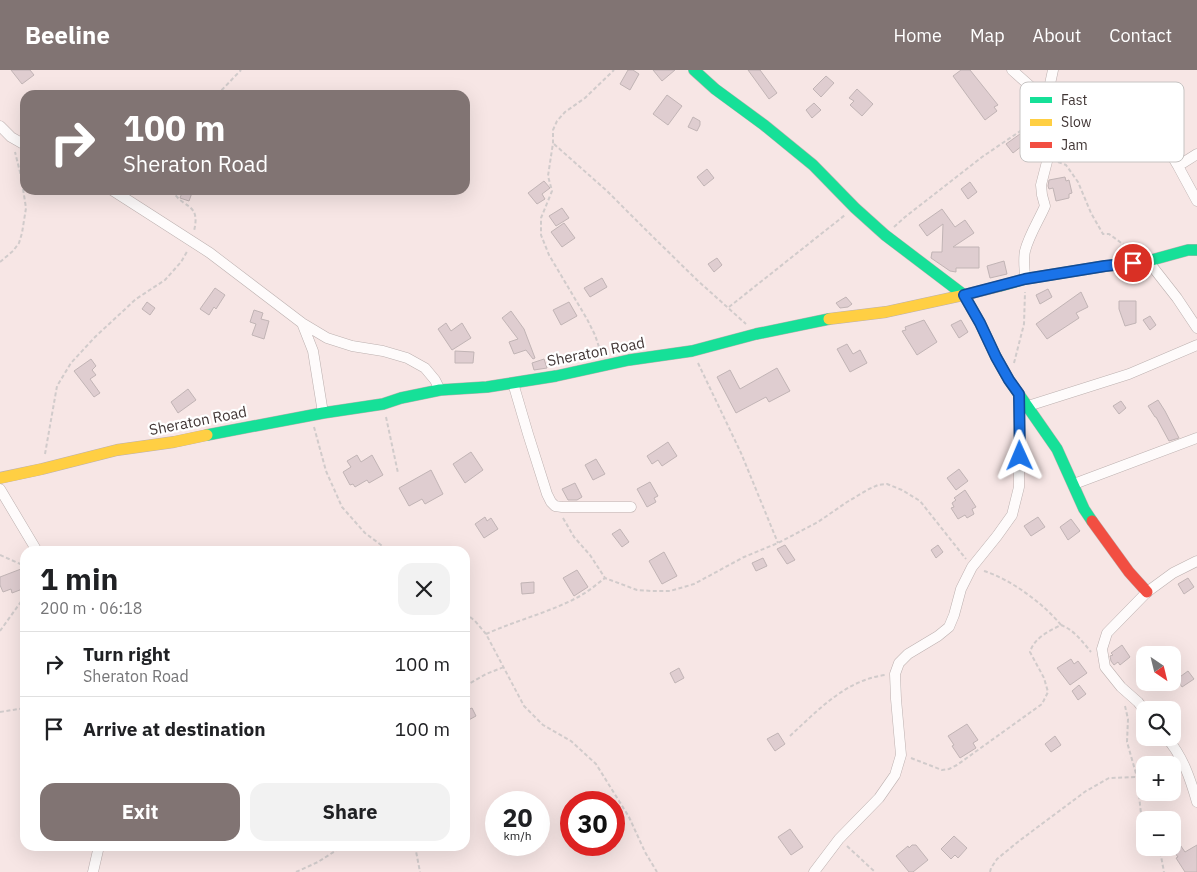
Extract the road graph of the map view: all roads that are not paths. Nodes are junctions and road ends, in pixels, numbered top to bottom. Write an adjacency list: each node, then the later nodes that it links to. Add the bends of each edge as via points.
1 (694, 70): 15 (street, via 813,164 885,235)
2 (1012, 70): 3 (street)
3 (1024, 82)
4 (0, 126): 5 (street)
5 (20, 142)
6 (1197, 154): 9 (street)
7 (1047, 162): 14 (street, via 1041,185 1045,206 1025,251)
8 (1175, 162): 9 (street)
9 (1178, 166): 11 (street)
10 (120, 195): 16 (street, via 210,253)
11 (1197, 201)
12 (1197, 250): 13 (street, Sheraton Road)
13 (1148, 261): 14 (street, Sheraton Road); 17 (street)
14 (1025, 279): 15 (street, Sheraton Road)
15 (964, 295): 19 (street, Sheraton Road, via 886,312 826,319 692,352); 21 (street)
16 (302, 323): 20 (street, via 328,338 352,346 407,358 425,368); 23 (street, via 313,351)
17 (1197, 328)
18 (1197, 345): 22 (street, via 1129,374)
19 (513, 383): 20 (street, Sheraton Road); 28 (street, via 551,502 562,507)
20 (440, 390): 23 (street, Sheraton Road, via 383,404)
21 (1019, 394): 22 (street); 37 (street, via 1020,487 1012,515 972,567 961,589 949,628 899,663 895,674 902,755 895,775)
22 (1028, 406): 26 (street, via 1057,449)
23 (318, 414): 25 (street, Sheraton Road, via 117,450)
24 (1197, 438): 26 (street)
25 (0, 478)
26 (1074, 484): 31 (street, via 1095,526)
27 (0, 489): 29 (street)
28 (631, 507)
29 (34, 546)
30 (1197, 561): 31 (street)
31 (1147, 592): 32 (street, via 1107,633 1102,649 1105,667)
32 (1137, 701)
33 (1174, 746): 34 (street, via 1185,765)
34 (1197, 802)
35 (98, 851): 36 (street)
36 (93, 872)
37 (814, 872)

